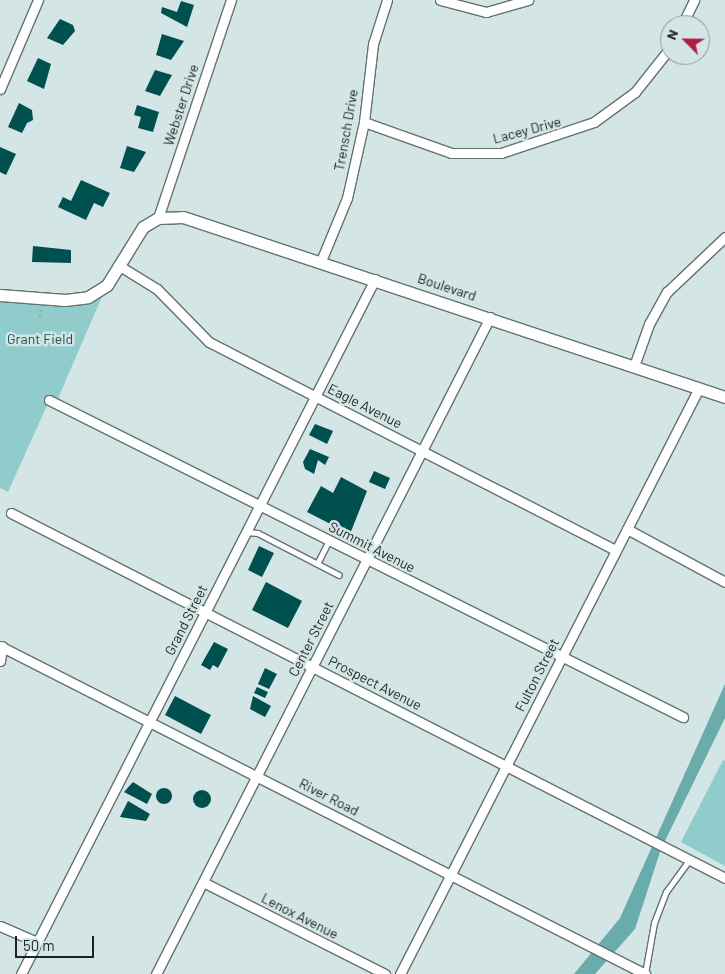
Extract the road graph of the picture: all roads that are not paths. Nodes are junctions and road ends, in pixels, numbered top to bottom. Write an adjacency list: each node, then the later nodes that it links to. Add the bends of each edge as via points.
1 (38, 0): 9 (street)
2 (231, 0): 11 (street, Webster Drive)
3 (387, 0): 10 (street, Trensch Drive, via 373,44)
4 (440, 0): 5 (street, via 486,12)
5 (528, 0)
6 (694, 0): 7 (street)
7 (687, 15)
8 (660, 61): 10 (street, Lacey Drive, via 635,92 594,122 501,153 451,153)
9 (0, 90)
10 (364, 122): 13 (street, Trensch Drive, via 347,198)
11 (158, 218): 13 (street, Boulevard, via 183,216); 14 (street, via 135,235)
12 (724, 240): 18 (street, via 667,292 649,324)
13 (321, 261): 15 (street, Boulevard)
14 (118, 265): 16 (street, via 107,285 76,300); 20 (street, Eagle Avenue, via 158,289 209,342)
15 (375, 279): 17 (street, Boulevard); 20 (street, Grand Street)
16 (0, 295)
17 (490, 317): 18 (street, Boulevard); 23 (street, Center Street)
18 (634, 366): 19 (street, Boulevard)
19 (698, 388): 21 (street, Boulevard); 26 (street, Fulton Street)
20 (315, 396): 23 (street, Eagle Avenue); 24 (street, Grand Street)
21 (725, 398)
22 (49, 400): 24 (street, Summit Avenue)
23 (422, 451): 29 (street, Eagle Avenue); 30 (street, Center Street)
24 (260, 505): 27 (street, Grand Street); 28 (street, Summit Avenue)
25 (11, 513): 34 (street, Prospect Avenue)
26 (627, 529): 29 (street, Fulton Street); 33 (street)
27 (246, 532): 31 (lane); 34 (street, Grand Street)
28 (329, 540): 30 (street, Summit Avenue); 31 (lane)
29 (616, 550): 36 (street, Fulton Street)
30 (367, 560): 36 (street, Summit Avenue); 38 (street, Center Street)
31 (317, 564): 32 (lane)
32 (339, 575)
33 (725, 582)
34 (205, 612): 38 (street, Prospect Avenue); 40 (street, Grand Street)
35 (1, 646): 37 (street); 40 (street, River Road)
36 (561, 658): 39 (street, Summit Avenue); 41 (street, Fulton Street)
37 (0, 661)
38 (312, 667): 41 (street, Prospect Avenue); 42 (street, Center Street)
39 (682, 717)
40 (150, 721): 42 (street, River Road); 48 (street, Grand Street)
41 (506, 765): 43 (street, Prospect Avenue); 44 (street, Fulton Street)
42 (257, 776): 44 (street, River Road); 46 (street, Center Street)
43 (689, 860): 45 (street, Prospect Avenue); 53 (lane, via 666,892 654,923)
44 (451, 874): 52 (street, Fulton Street); 53 (street, River Road)
45 (725, 878)
46 (203, 882): 50 (street, Center Street); 51 (street, Lenox Avenue)
47 (0, 926): 48 (street)
48 (37, 942): 49 (street, Grand Street)
49 (21, 974)
50 (156, 974)
51 (385, 974)
52 (400, 974)
53 (645, 974)

